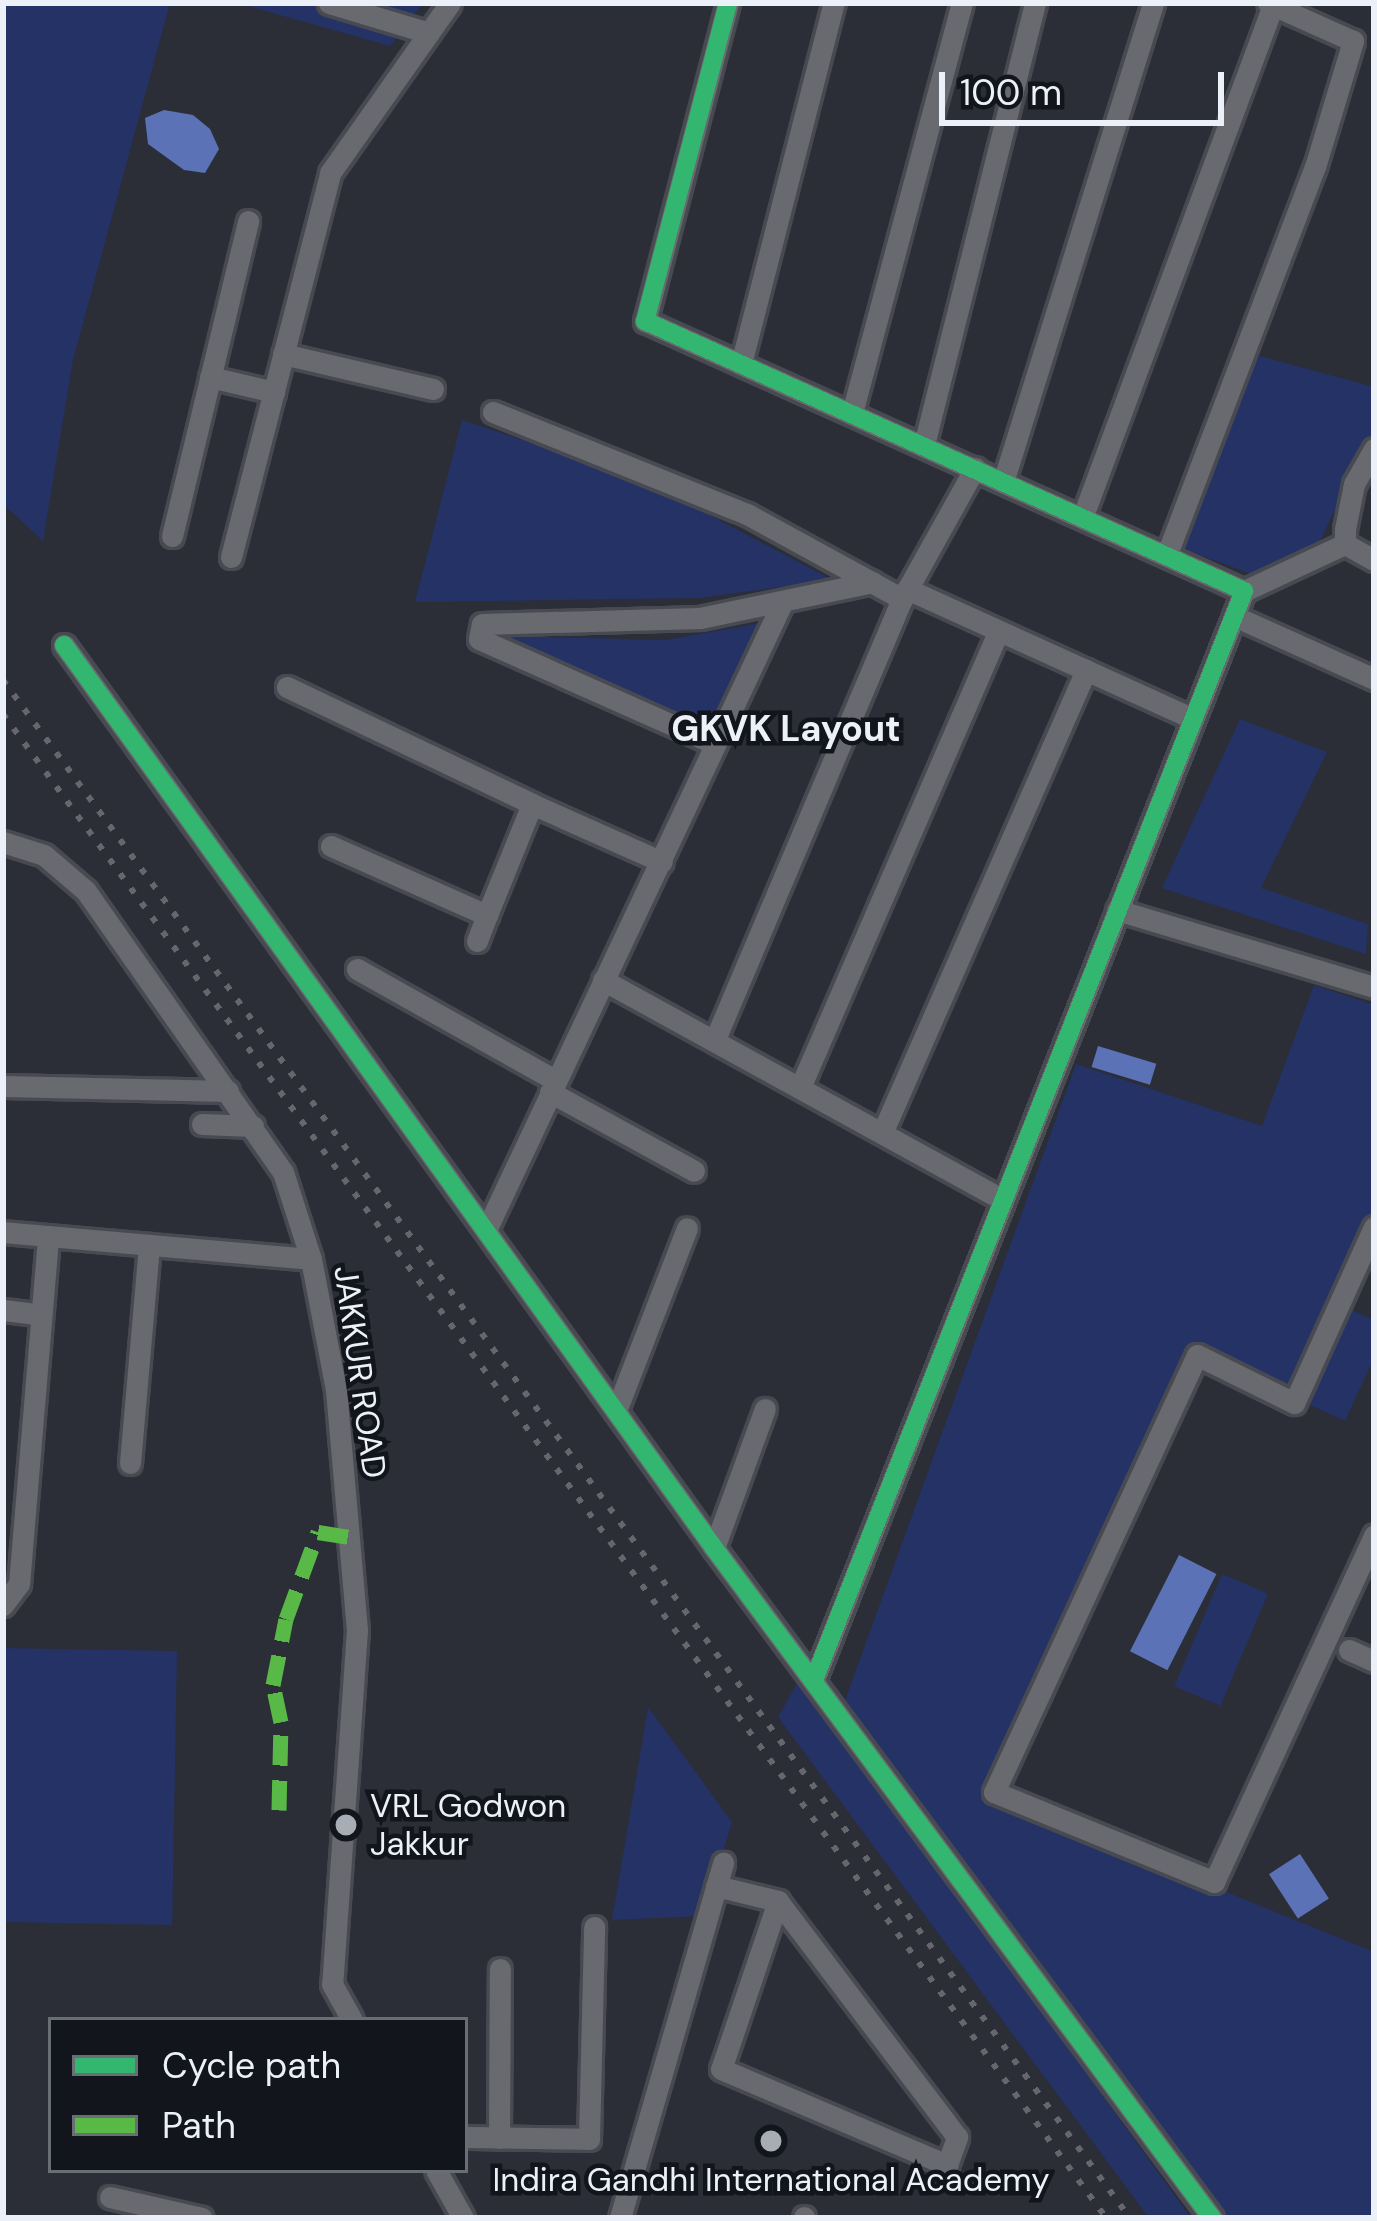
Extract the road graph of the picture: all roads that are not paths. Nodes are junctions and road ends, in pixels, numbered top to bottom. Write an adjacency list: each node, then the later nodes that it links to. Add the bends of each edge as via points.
1 (329, 3): 9 (street)
2 (450, 3): 10 (street)
3 (728, 3): 13 (street, via 645,321)
4 (834, 3): 13 (street)
5 (962, 3): 18 (street)
6 (1035, 3): 19 (street)
7 (1153, 3): 22 (street)
8 (1271, 4): 23 (street); 26 (street, via 1353,41 1316,166)
9 (385, 11): 10 (street)
10 (429, 33): 12 (street, via 330,173)
11 (248, 221): 14 (street)
12 (283, 354): 15 (street); 16 (street)
13 (741, 364): 18 (street)
14 (211, 377): 16 (street); 24 (street)
15 (433, 389)
16 (274, 392): 27 (street)
17 (493, 412): 29 (street, via 747,514)
18 (852, 413): 19 (street)
19 (924, 445): 21 (street)
20 (1374, 449): 25 (street, via 1349,500)
21 (975, 468): 22 (street); 31 (street)
22 (1004, 478): 23 (street)
23 (1084, 513): 26 (street)
24 (172, 536)
25 (1345, 544): 28 (street); 30 (street)
26 (1167, 554): 30 (street)
27 (231, 556)
28 (1374, 560)
29 (872, 583): 31 (street); 32 (street)
30 (1244, 591): 33 (street)
31 (905, 594): 34 (street); 51 (street)
32 (783, 601): 40 (street); 40 (street, via 650,623 482,624 479,639)
33 (1234, 616): 37 (street); 39 (street)
34 (999, 631): 36 (street); 52 (street)
35 (64, 645): 61 (street)
36 (1086, 670): 39 (street); 58 (street)
37 (1374, 679)
38 (287, 688): 41 (street)
39 (1193, 719): 45 (street)
40 (715, 744): 44 (street)
41 (532, 803): 44 (street); 46 (street)
42 (3, 842): 55 (street, JAKKUR ROAD, via 44,855 86,891)
43 (331, 846): 46 (street)
44 (662, 862): 49 (street)
45 (1117, 910): 50 (street); 60 (street)
46 (487, 915): 47 (street)
47 (477, 941)
48 (357, 969): 54 (street)
49 (602, 980): 51 (street); 54 (street)
50 (1374, 987)
51 (716, 1037): 52 (street)
52 (802, 1083): 58 (street)
53 (3, 1086): 55 (street)
54 (553, 1086): 59 (street); 61 (street)
55 (228, 1091): 57 (street, JAKKUR ROAD)
56 (202, 1124): 57 (street)
57 (253, 1126): 67 (street, JAKKUR ROAD, via 283,1172)
58 (884, 1131): 60 (street)
59 (694, 1171)
60 (1000, 1198): 78 (street)
61 (488, 1226): 71 (street)
62 (1374, 1227): 73 (street, via 1294,1403 1197,1355 994,1792 1214,1882)
63 (687, 1228): 71 (street)
64 (3, 1232): 65 (street)
65 (48, 1236): 66 (street); 69 (street)
66 (149, 1245): 67 (street); 72 (street)
67 (311, 1259): 84 (street, JAKKUR ROAD, via 336,1390 357,1630 332,1984)
68 (3, 1310): 69 (street)
69 (41, 1315): 75 (street, via 19,1455 19,1584)
70 (765, 1409): 74 (street)
71 (616, 1411): 74 (street)
72 (130, 1463)
73 (1374, 1535)
74 (714, 1548): 78 (street)
75 (3, 1605)
76 (1349, 1650): 77 (street)
77 (1374, 1661)
78 (814, 1680): 92 (street)
79 (723, 1862): 80 (street)
80 (716, 1886): 81 (street); 91 (street)
81 (778, 1900): 81 (street, via 721,2069 947,2165 957,2137)
82 (594, 1927): 86 (street, via 589,2139)
83 (500, 1969): 86 (street)
84 (350, 2017)
85 (468, 2137): 86 (street)
86 (499, 2138)
87 (438, 2173): 90 (street)
88 (110, 2197): 89 (street)
89 (202, 2218)
90 (463, 2218)
91 (620, 2218)
92 (1212, 2218)

